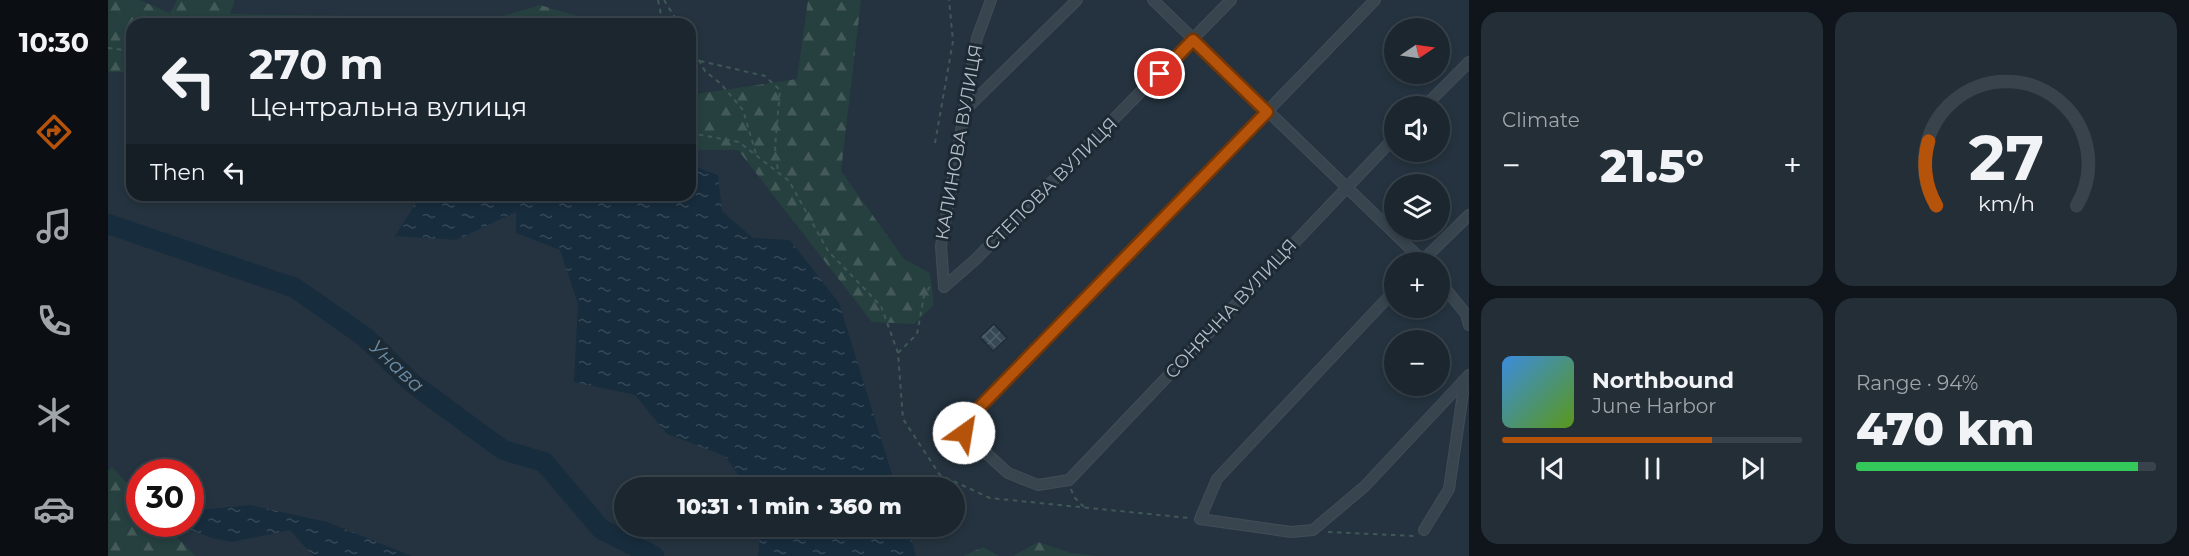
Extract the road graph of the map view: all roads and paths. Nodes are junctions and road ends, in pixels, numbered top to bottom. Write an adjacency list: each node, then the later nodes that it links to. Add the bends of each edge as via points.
1 (658, 0): 9 (path)
2 (664, 0): 10 (path)
3 (949, 0): 21 (path, via 953,41)
4 (991, 0): 18 (street, КАЛИНОВА ВУЛИЦЯ, via 977,38)
5 (1077, 0): 18 (street)
6 (1153, 0): 11 (street)
7 (1231, 0): 11 (street, СТЕПОВА ВУЛИЦЯ)
8 (1375, 0): 19 (street)
9 (662, 18)
10 (675, 18)
11 (1193, 40): 19 (street); 30 (street, СТЕПОВА ВУЛИЦЯ)
12 (108, 48): 13 (path)
13 (126, 50)
14 (696, 54): 15 (path)
15 (700, 61): 23 (path, via 743,110); 24 (path, via 765,76 780,90 775,147)
16 (1469, 62): 17 (street)
17 (1435, 96)
18 (964, 111): 29 (street, КАЛИНОВА ВУЛИЦЯ, via 941,246)
19 (1267, 112): 25 (street); 35 (street, via 969,418 964,433 1008,473 1038,485)
20 (696, 133): 23 (path, via 739,142)
21 (935, 143)
22 (1384, 148): 25 (street, СОНЯЧНА ВУЛИЦЯ)
23 (756, 155): 24 (path)
24 (778, 172): 29 (path, via 789,181 828,251 881,306 898,353 917,334 924,296)
25 (1345, 189): 27 (street); 35 (street, СОНЯЧНА ВУЛИЦЯ)
26 (1469, 215): 28 (street)
27 (1412, 252)
28 (1433, 252)
29 (942, 267): 30 (street, КАЛИНОВА ВУЛИЦЯ)
30 (944, 287)
31 (1450, 294): 33 (street, via 1466,314)
32 (1384, 302): 37 (street, via 1217,479 1201,511 1200,519 1291,531)
33 (1469, 325)
34 (1467, 377): 37 (street, via 1365,486); 38 (street, via 1449,489)
35 (1069, 480): 36 (path, via 1074,497)
36 (1086, 509)
37 (1313, 530): 38 (path, via 1422,536)
38 (1424, 530)

